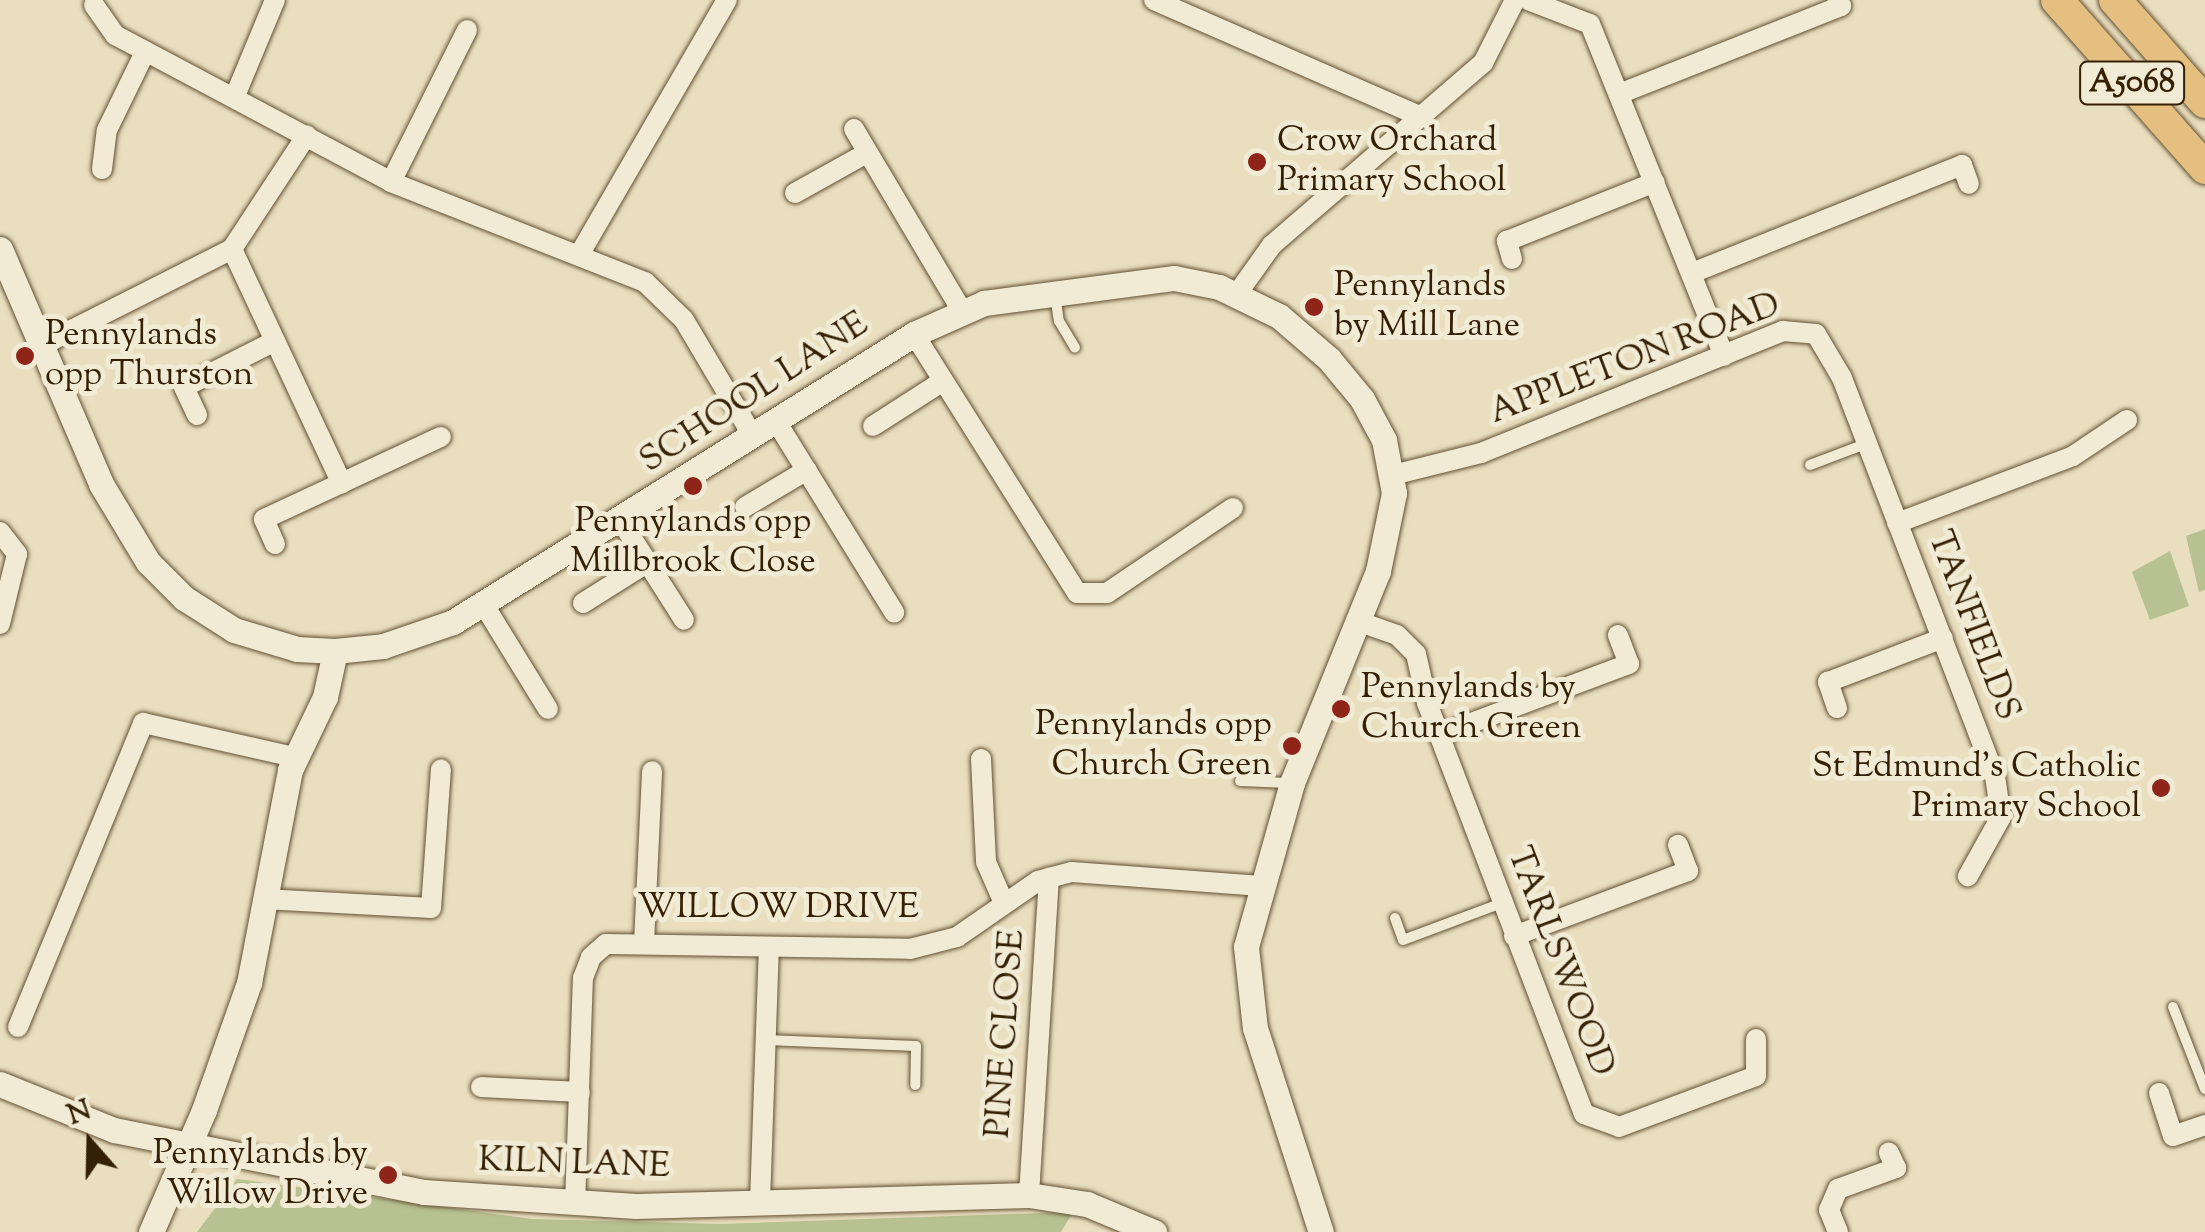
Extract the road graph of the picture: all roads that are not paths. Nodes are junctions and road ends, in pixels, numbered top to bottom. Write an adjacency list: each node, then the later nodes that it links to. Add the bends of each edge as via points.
1 (275, 0): 13 (street)
2 (727, 0): 27 (street)
3 (1154, 0): 15 (street)
4 (1515, 0): 15 (street, via 1484,63)
5 (1528, 0): 12 (street, via 1590,24)
6 (1838, 0): 12 (street, via 1841,6)
7 (2057, 0): 19 (main road, A5068)
8 (2116, 0): 14 (main road, A5068)
9 (94, 5): 11 (street, via 116,35)
10 (467, 30): 21 (street)
11 (145, 52): 13 (street); 20 (street, via 107,130)
12 (1619, 94): 22 (street)
13 (235, 96): 17 (street)
14 (2205, 102)
15 (1420, 116): 31 (street, via 1272,245)
16 (854, 128): 18 (street)
17 (307, 135): 21 (street); 26 (street)
18 (867, 153): 24 (street); 32 (street)
19 (2205, 168)
20 (102, 169)
21 (391, 182): 27 (street)
22 (1655, 182): 28 (street, via 1507,241); 29 (street)
23 (1969, 184): 29 (street, via 1962,166)
24 (795, 194)
25 (0, 249): 35 (street, SCHOOL LANE)
26 (232, 249): 34 (street); 35 (street)
27 (579, 255): 43 (street, via 645,282 684,320)
28 (1512, 259)
29 (1692, 273): 37 (street)
30 (1054, 288): 31 (street, SCHOOL LANE, via 1154,277); 32 (street, SCHOOL LANE); 36 (lane, via 1059,321)
31 (1237, 294): 48 (street, SCHOOL LANE, via 1296,328 1348,380 1384,440)
32 (962, 311): 33 (street, SCHOOL LANE)
33 (914, 334): 38 (street); 41 (street, SCHOOL LANE)
34 (275, 341): 39 (street, via 184,387); 49 (street)
35 (42, 345): 65 (street, SCHOOL LANE, via 118,517 164,580 234,630 298,649)
36 (1075, 348)
37 (1724, 356): 45 (street, APPLETON ROAD, via 1784,331 1816,334 1830,350); 48 (street, APPLETON ROAD, via 1481,453)
38 (943, 382): 42 (street); 51 (street, via 1076,593 1108,594)
39 (198, 415)
40 (2127, 420): 53 (street, TANFIELDS, via 2073,456)
41 (776, 421): 43 (street, SCHOOL LANE); 47 (street)
42 (873, 426)
43 (753, 436): 52 (street, SCHOOL LANE)
44 (441, 437): 49 (street)
45 (1868, 443): 46 (lane); 53 (street, APPLETON ROAD)
46 (1810, 465)
47 (807, 470): 50 (street); 59 (street)
48 (1393, 475): 61 (street, via 1388,533)
49 (342, 484): 55 (street, via 264,520)
50 (745, 507)
51 (1233, 508)
52 (622, 521): 56 (street); 58 (street, SCHOOL LANE)
53 (1897, 523): 64 (street, TANFIELDS)
54 (0, 532): 62 (street, via 17,554)
55 (274, 544)
56 (648, 562): 57 (street); 60 (street)
57 (583, 603)
58 (484, 605): 65 (street, SCHOOL LANE, via 404,640); 67 (street)
59 (894, 612)
60 (684, 620)
61 (1357, 621): 68 (street, TARLSWOOD, via 1412,648); 74 (street)
62 (0, 624)
63 (1618, 635): 68 (street, via 1629,664)
64 (1942, 638): 66 (street, via 1828,682); 76 (street, TANFIELDS, via 1995,776 2001,817)
65 (335, 651): 69 (street, via 325,697)
66 (1837, 708)
67 (548, 709)
68 (1439, 735): 80 (street, TARLSWOOD)
69 (294, 757): 79 (street); 87 (street, via 143,722)
70 (981, 759): 81 (street, via 986,862)
71 (441, 769): 79 (street, via 432,908)
72 (652, 772): 84 (street)
73 (1240, 781): 74 (lane)
74 (1292, 783): 78 (street)
75 (1678, 845): 83 (street, via 1688,870)
76 (1968, 876)
77 (1050, 878): 78 (street, WILLOW DRIVE, via 1072,872); 81 (street, WILLOW DRIVE); 99 (street, PINE CLOSE)
78 (1261, 886): 104 (street, via 1246,947 1248,998)
79 (264, 900): 97 (street, via 249,983)
80 (1502, 902): 82 (lane, via 1403,940); 83 (street, TARLSWOOD)
81 (1004, 903): 85 (street, WILLOW DRIVE, via 957,937 910,949)
82 (1395, 918)
83 (1514, 936): 88 (street, TARLSWOOD, via 1578,1104 1599,1124 1629,1124 1756,1076)
84 (644, 943): 85 (street, WILLOW DRIVE); 94 (street, WILLOW DRIVE, via 606,944 586,968)
85 (769, 948): 89 (street)
86 (2173, 1007): 93 (lane)
87 (18, 1027)
88 (1756, 1039)
89 (766, 1040): 91 (lane, via 916,1046); 100 (street)
90 (0, 1084): 97 (street, KILN LANE, via 62,1114)
91 (915, 1085)
92 (481, 1087): 94 (street)
93 (2205, 1088)
94 (580, 1092): 101 (street, WILLOW DRIVE)
95 (2159, 1093): 96 (street, via 2174,1136)
96 (2205, 1125)
97 (188, 1148): 101 (street, KILN LANE, via 424,1192); 102 (street)
98 (1889, 1153): 105 (street, via 1896,1168 1838,1190 1829,1210)
99 (1029, 1195): 100 (street, KILN LANE); 103 (street, KILN LANE, via 1088,1204)
100 (760, 1202): 101 (street, KILN LANE)
101 (575, 1205)
102 (151, 1232)
103 (1154, 1232)
104 (1321, 1232)
105 (1838, 1232)

